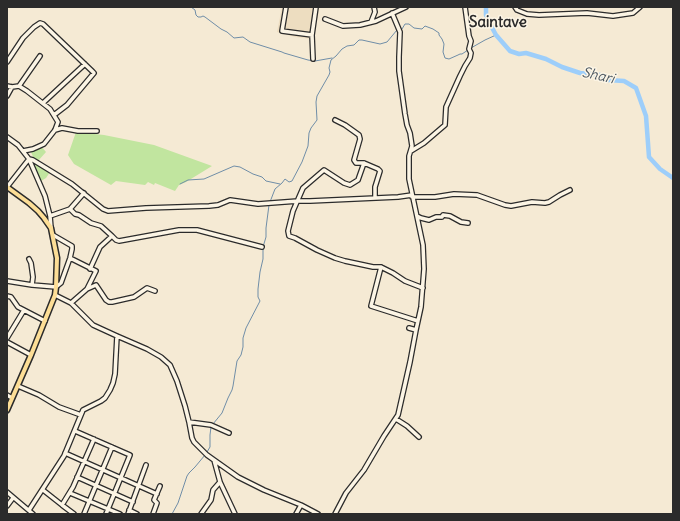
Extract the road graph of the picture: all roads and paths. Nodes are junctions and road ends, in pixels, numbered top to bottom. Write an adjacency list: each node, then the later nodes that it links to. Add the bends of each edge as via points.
1 (286, 7): 11 (street, via 282,31)
2 (316, 7): 11 (street)
3 (374, 7): 10 (street, via 375,12)
4 (406, 7): 8 (street)
5 (465, 7): 29 (street, via 471,41 469,49 472,52 446,107 445,125)
6 (515, 7): 7 (street, via 528,14 587,13 613,16 633,13)
7 (640, 7)
8 (392, 13): 10 (street); 29 (street, via 400,32 399,71)
9 (325, 19): 10 (street, via 343,26)
10 (370, 22)
11 (312, 35): 13 (street)
12 (40, 56): 17 (street)
13 (313, 59)
14 (7, 62): 15 (street, via 23,38 40,23)
15 (85, 64): 20 (street); 21 (street, via 94,73)
16 (7, 86): 18 (street)
17 (19, 86): 18 (street); 20 (street)
18 (12, 87): 19 (street)
19 (7, 96)
20 (43, 103): 21 (street)
21 (54, 116): 23 (street)
22 (335, 120): 31 (street, via 359,135 354,160 356,163)
23 (58, 122): 24 (street); 25 (street)
24 (62, 128): 25 (street); 26 (street)
25 (55, 130): 28 (street, via 44,144)
26 (97, 131)
27 (7, 137): 28 (street)
28 (23, 151): 30 (street)
29 (411, 151): 35 (street, via 408,162)
30 (30, 159): 32 (street); 34 (street); 39 (street)
31 (364, 163): 36 (street, via 380,171 375,187); 37 (street, via 358,180 350,185 324,170 303,188)
32 (7, 187): 42 (main road, via 38,211)
33 (570, 190): 35 (street, via 549,202 511,206 478,195)
34 (84, 193): 37 (street, via 103,209 108,210 209,206 230,200 258,204); 38 (street)
35 (412, 196): 36 (street); 40 (street)
36 (375, 198): 37 (street)
37 (298, 201): 48 (street, via 288,236 335,258)
38 (70, 209): 39 (street); 44 (street, via 91,223 101,226)
39 (50, 216): 42 (street)
40 (417, 216): 41 (street, via 429,220 443,215); 53 (street, via 423,250)
41 (468, 223)
42 (51, 228): 43 (main road)
43 (53, 234): 46 (street, via 72,246); 52 (main road, via 57,258)
44 (112, 236): 45 (street, via 119,241 179,230 197,230); 49 (street, via 100,247)
45 (262, 247)
46 (70, 258): 49 (street); 52 (street, via 61,283)
47 (29, 259): 51 (street)
48 (381, 267): 53 (street); 60 (street, via 371,306)
49 (90, 269): 54 (street, via 96,271)
50 (7, 281): 51 (street)
51 (32, 285): 52 (street)
52 (56, 287): 56 (main road)
53 (423, 288): 60 (street)
54 (87, 289): 55 (street, via 96,285 109,302 134,297 147,288); 58 (street)
55 (155, 291)
56 (55, 295): 58 (street); 61 (main road)
57 (7, 296): 59 (street)
58 (71, 303): 64 (street, via 93,324)
59 (24, 310): 61 (street); 65 (street)
60 (418, 320): 63 (street)
61 (44, 321): 67 (main road)
62 (409, 328): 63 (street)
63 (416, 330): 75 (street)
64 (117, 336): 72 (street, via 115,374 110,390 101,401); 77 (street, via 147,349 170,365)
65 (7, 338)
66 (7, 342): 67 (street)
67 (31, 355): 68 (main road)
68 (18, 386): 70 (main road); 73 (street)
69 (7, 395): 70 (street)
70 (12, 398): 71 (main road)
71 (7, 410)
72 (83, 410): 73 (street); 74 (street)
73 (76, 413): 74 (street); 76 (street)
74 (81, 415): 76 (street)
75 (396, 419): 80 (street); 119 (street, via 364,470 346,493)
76 (79, 421): 78 (street)
77 (189, 422): 79 (street, via 212,425); 84 (street, via 194,442)
78 (75, 431): 81 (street); 83 (street)
79 (229, 433)
80 (419, 437)
81 (94, 439): 82 (street); 85 (street)
82 (112, 447): 87 (street); 89 (street, via 130,455)
83 (65, 453): 85 (street); 94 (street)
84 (214, 460): 90 (street); 102 (street, via 238,478)
85 (84, 462): 87 (street); 88 (street)
86 (146, 465): 92 (street)
87 (102, 470): 89 (street); 91 (street)
88 (77, 477): 91 (street); 96 (street)
89 (120, 478): 92 (street); 97 (street)
90 (220, 482): 115 (street); 116 (street)
91 (96, 486): 97 (street); 100 (street)
92 (139, 486): 98 (street); 101 (street)
93 (160, 486): 98 (street)
94 (43, 490): 104 (street); 106 (street)
95 (7, 492): 99 (street)
96 (70, 493): 100 (street); 104 (street)
97 (114, 494): 101 (street); 105 (street)
98 (156, 494): 114 (street, via 154,500 157,503)
99 (13, 498): 103 (street); 106 (street)
100 (90, 501): 105 (street); 110 (street)
101 (132, 502): 107 (street)
102 (301, 505): 117 (street); 118 (street)
103 (7, 506)
104 (62, 506): 109 (street)
105 (108, 509): 111 (street); 112 (street)
106 (29, 510): 108 (street)
107 (129, 512): 113 (street)
108 (33, 514)
109 (74, 514)
110 (84, 514)
111 (106, 514)
112 (120, 514)
113 (137, 514)
114 (153, 514)
115 (201, 514)
116 (235, 514)
117 (296, 514)
118 (318, 514)
119 (335, 514)

